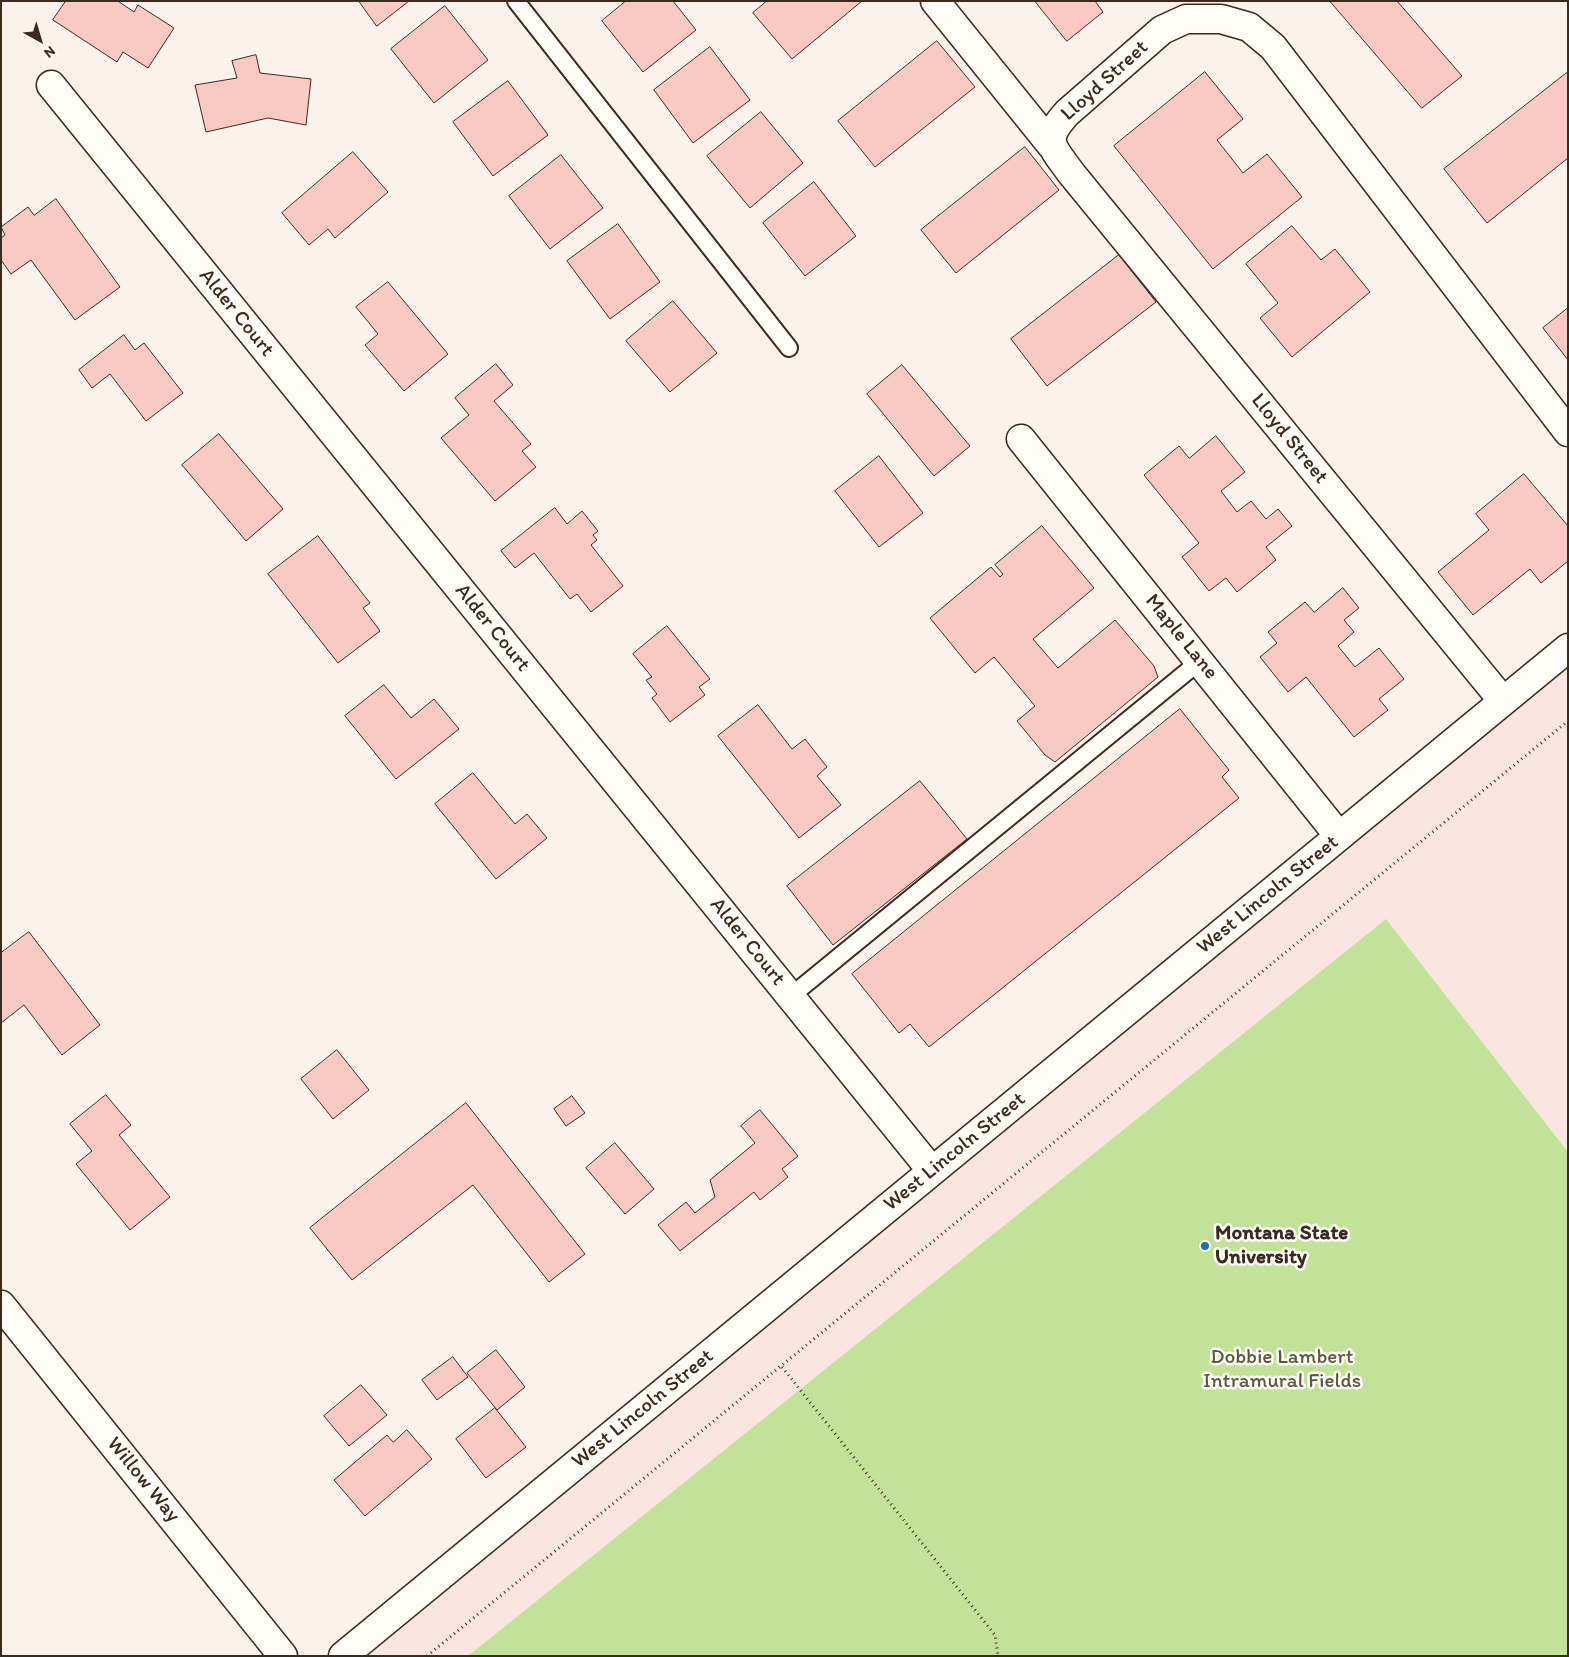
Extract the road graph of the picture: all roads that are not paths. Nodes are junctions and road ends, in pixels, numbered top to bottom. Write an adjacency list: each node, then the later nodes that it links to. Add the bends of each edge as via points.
1 (516, 1): 5 (lane)
2 (935, 1): 4 (street)
3 (51, 85): 12 (street, Alder Court)
4 (1052, 146): 6 (street, Lloyd Street, via 1053,128 1067,113 1162,30 1186,20 1221,19 1249,27 1273,46); 10 (street, Lloyd Street)
5 (789, 348)
6 (1568, 432)
7 (1021, 439): 9 (street, Maple Lane)
8 (1568, 648): 10 (street, West Lincoln Street)
9 (1200, 661): 11 (street, Maple Lane); 12 (lane)
10 (1503, 701): 11 (street, West Lincoln Street)
11 (1339, 836): 13 (street, West Lincoln Street)
12 (791, 996): 13 (street, Alder Court)
13 (932, 1171): 16 (street, West Lincoln Street)
14 (1, 1305): 15 (street, Willow Way)
15 (283, 1656)
16 (344, 1656)

